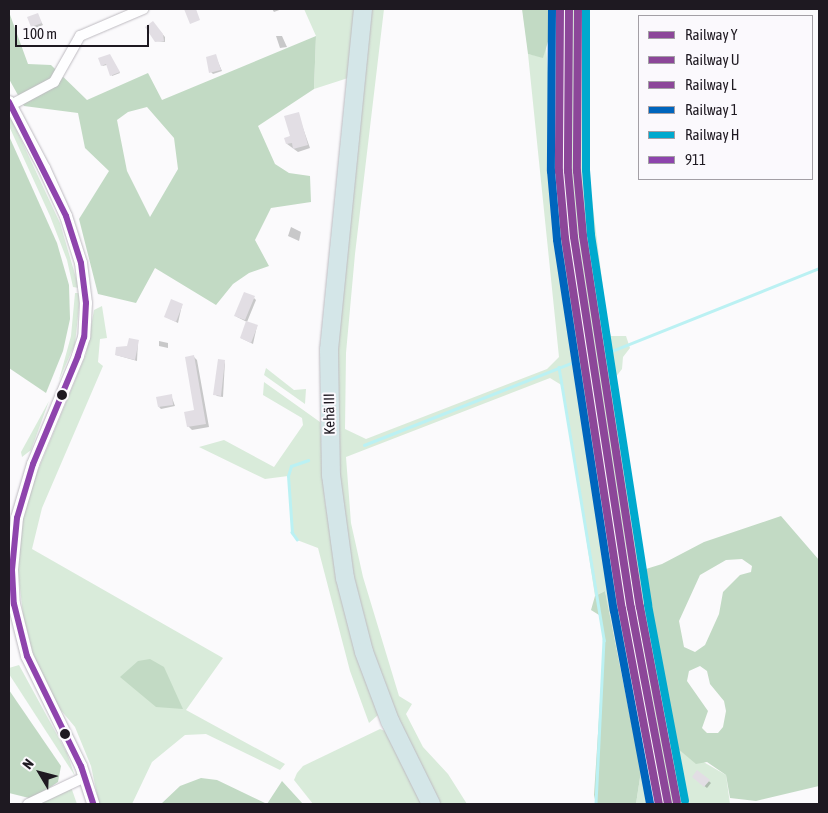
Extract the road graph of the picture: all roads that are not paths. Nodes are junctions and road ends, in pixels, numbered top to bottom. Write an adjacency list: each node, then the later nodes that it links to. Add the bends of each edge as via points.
1 (143, 9): 3 (street, via 80,36 54,82)
2 (363, 9): 7 (highway, Kehä III, via 328,350 331,475 345,578 364,652 398,739)
3 (10, 104): 4 (street, via 66,216 82,262 84,338 22,495 12,570 21,639)
4 (85, 777): 5 (street); 6 (street)
5 (28, 804)
6 (93, 804)
7 (430, 804)

